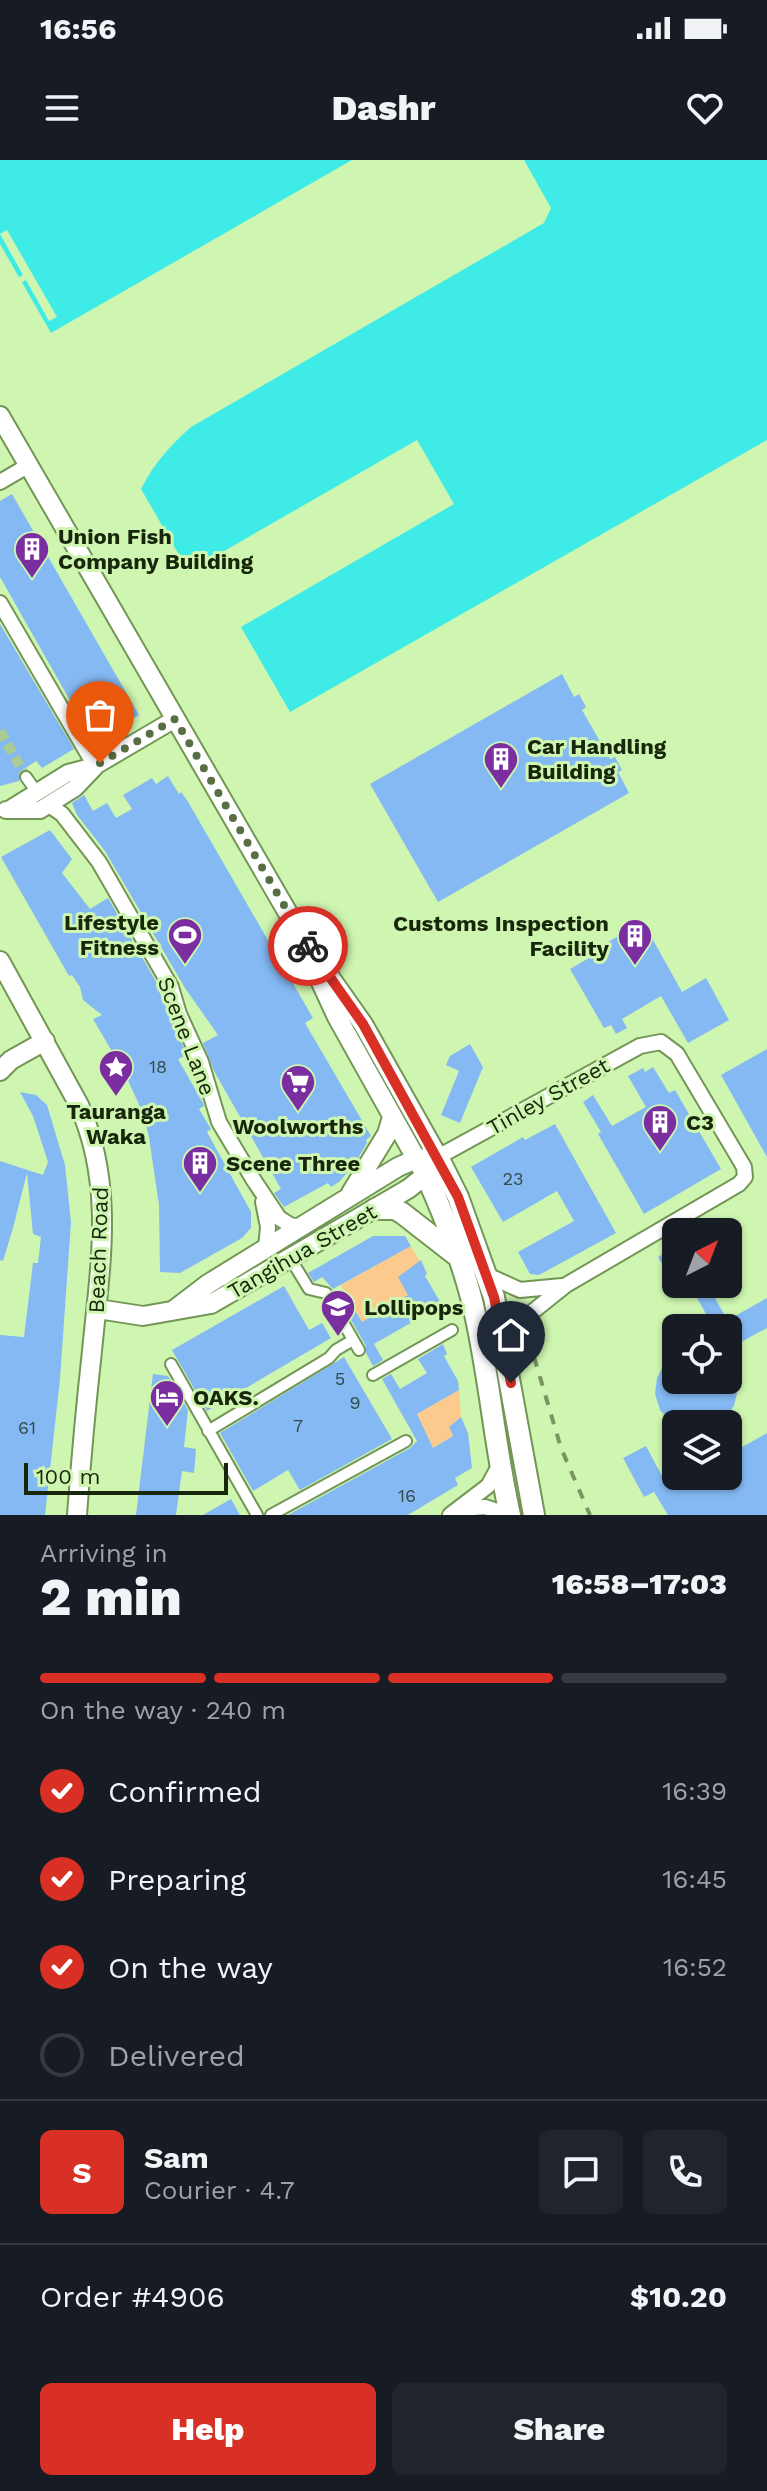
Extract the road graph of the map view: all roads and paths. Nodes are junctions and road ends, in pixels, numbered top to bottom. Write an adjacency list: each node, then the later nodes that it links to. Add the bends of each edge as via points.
1 (0, 416): 2 (main road)
2 (29, 465): 3 (street); 5 (main road)
3 (0, 482)
4 (0, 603): 6 (street)
5 (175, 719): 6 (street); 9 (main road)
6 (95, 766): 7 (street); 8 (street, via 31,784)
7 (49, 805): 8 (street, via 34,811); 16 (street, Scene Lane, via 99,862 174,993 219,1122)
8 (5, 810)
9 (303, 939): 13 (main road, via 323,990); 14 (main road, via 363,1024)
10 (0, 961): 11 (main road, Beach Road)
11 (45, 1041): 12 (main road); 25 (main road, Beach Road, via 88,1124 101,1172)
12 (0, 1071)
13 (392, 1117): 15 (main road); 17 (main road)
14 (438, 1157): 15 (main road); 23 (main road); 24 (street, Tinley Street, via 640,1046 661,1042 677,1054 745,1177)
15 (421, 1167): 17 (main road, Tangihua Street); 18 (main road, Tangihua Street); 21 (main road)
16 (261, 1193): 19 (street, Scene Lane, via 279,1218); 20 (street, Scene Lane)
17 (350, 1196): 19 (main road, Tangihua Street)
18 (375, 1209): 21 (main road, via 402,1213); 22 (main road, Tangihua Street)
19 (301, 1227): 20 (main road, Tangihua Street)
20 (266, 1248): 26 (main road, Tangihua Street)
21 (459, 1257): 33 (main road, via 479,1331)
22 (290, 1258): 26 (main road, Tangihua Street, via 211,1304); 31 (street, via 309,1289 326,1293 356,1345 336,1350)
23 (487, 1275): 24 (street, via 520,1290); 28 (main road)
24 (566, 1285): 28 (street, via 516,1325)
25 (98, 1309): 26 (main road, Tangihua Street, via 143,1316); 35 (main road, Beach Road)
26 (172, 1312)
27 (452, 1330): 30 (street)
28 (504, 1344): 39 (main road)
29 (171, 1364): 31 (street)
30 (373, 1375)
31 (208, 1431): 36 (street)
32 (406, 1441): 37 (street)
33 (499, 1466): 34 (street, via 488,1486); 38 (main road)
34 (454, 1513): 38 (street, via 485,1507)
35 (77, 1515)
36 (257, 1515)
37 (271, 1515)
38 (509, 1515)
39 (534, 1515)

